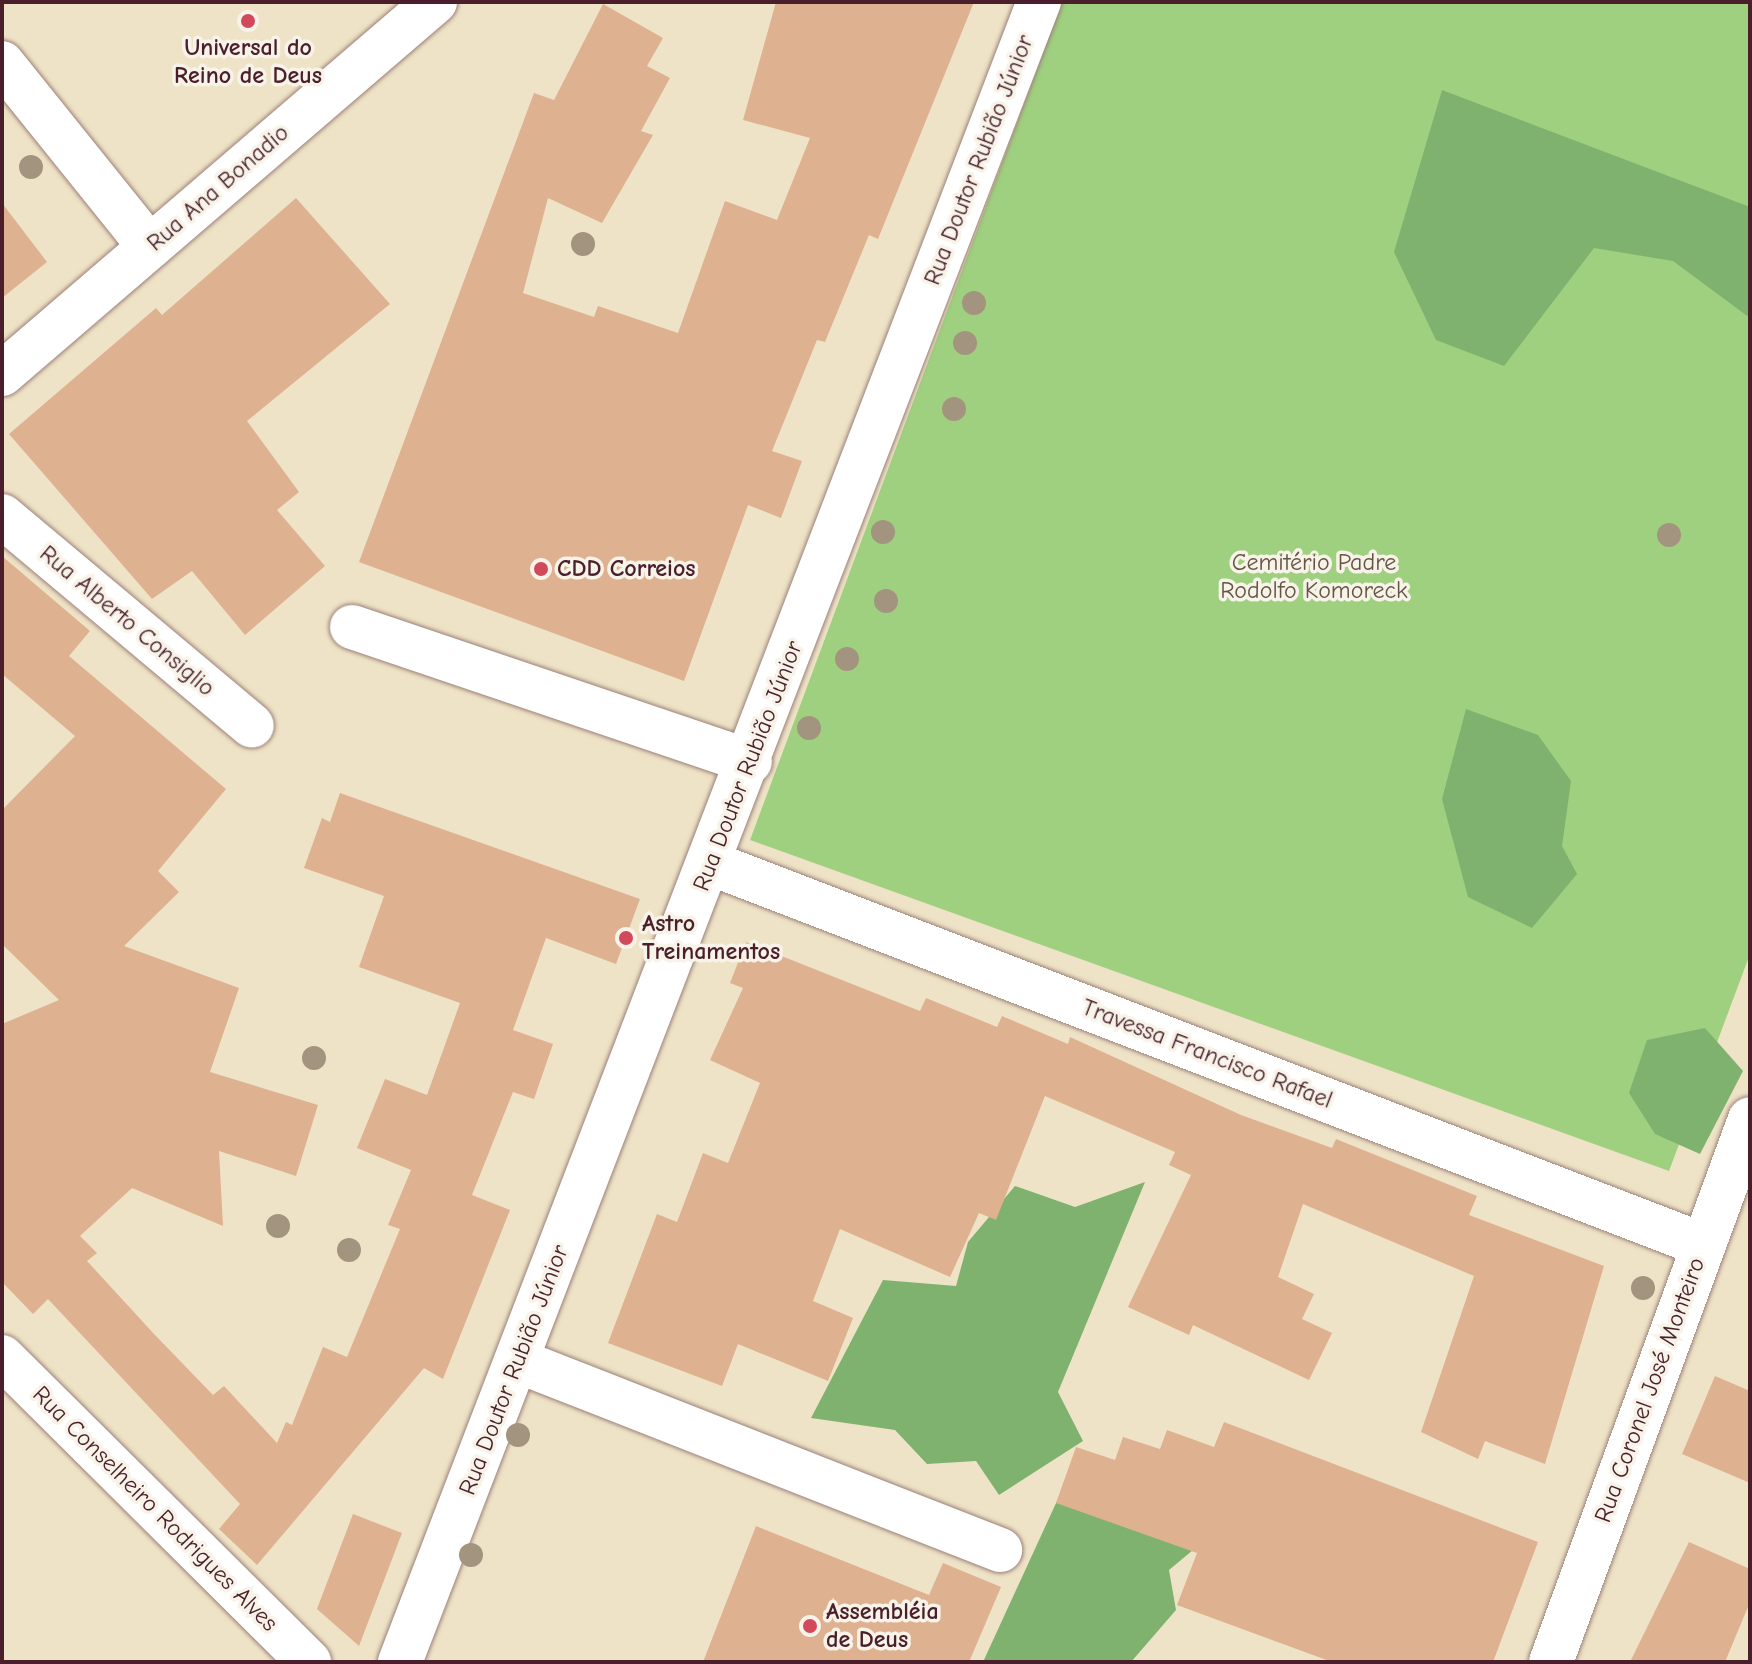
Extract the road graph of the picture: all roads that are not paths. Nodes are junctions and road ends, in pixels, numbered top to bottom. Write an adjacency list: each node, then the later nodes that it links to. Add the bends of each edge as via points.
1 (435, 2): 4 (street, Rua Ana Bonadio)
2 (1039, 2): 9 (street, Rua Doutor Rubião Júnior)
3 (2, 63): 4 (street)
4 (150, 247): 5 (street, Rua Ana Bonadio)
5 (2, 374)
6 (2, 516): 8 (street, Rua Alberto Consiglio)
7 (352, 627): 9 (street)
8 (252, 726)
9 (750, 762): 10 (street, Rua Doutor Rubião Júnior)
10 (710, 863): 12 (street, Travessa Francisco Rafael); 14 (street, Rua Doutor Rubião Júnior)
11 (1750, 1119): 12 (street, Rua Coronel José Monteiro)
12 (1703, 1245): 18 (street, Rua Coronel José Monteiro)
13 (2, 1357): 16 (street, Rua Conselheiro Rodrigues Alves)
14 (518, 1361): 15 (street); 17 (street, Rua Doutor Rubião Júnior)
15 (1000, 1550)
16 (309, 1662)
17 (400, 1662)
18 (1551, 1662)

